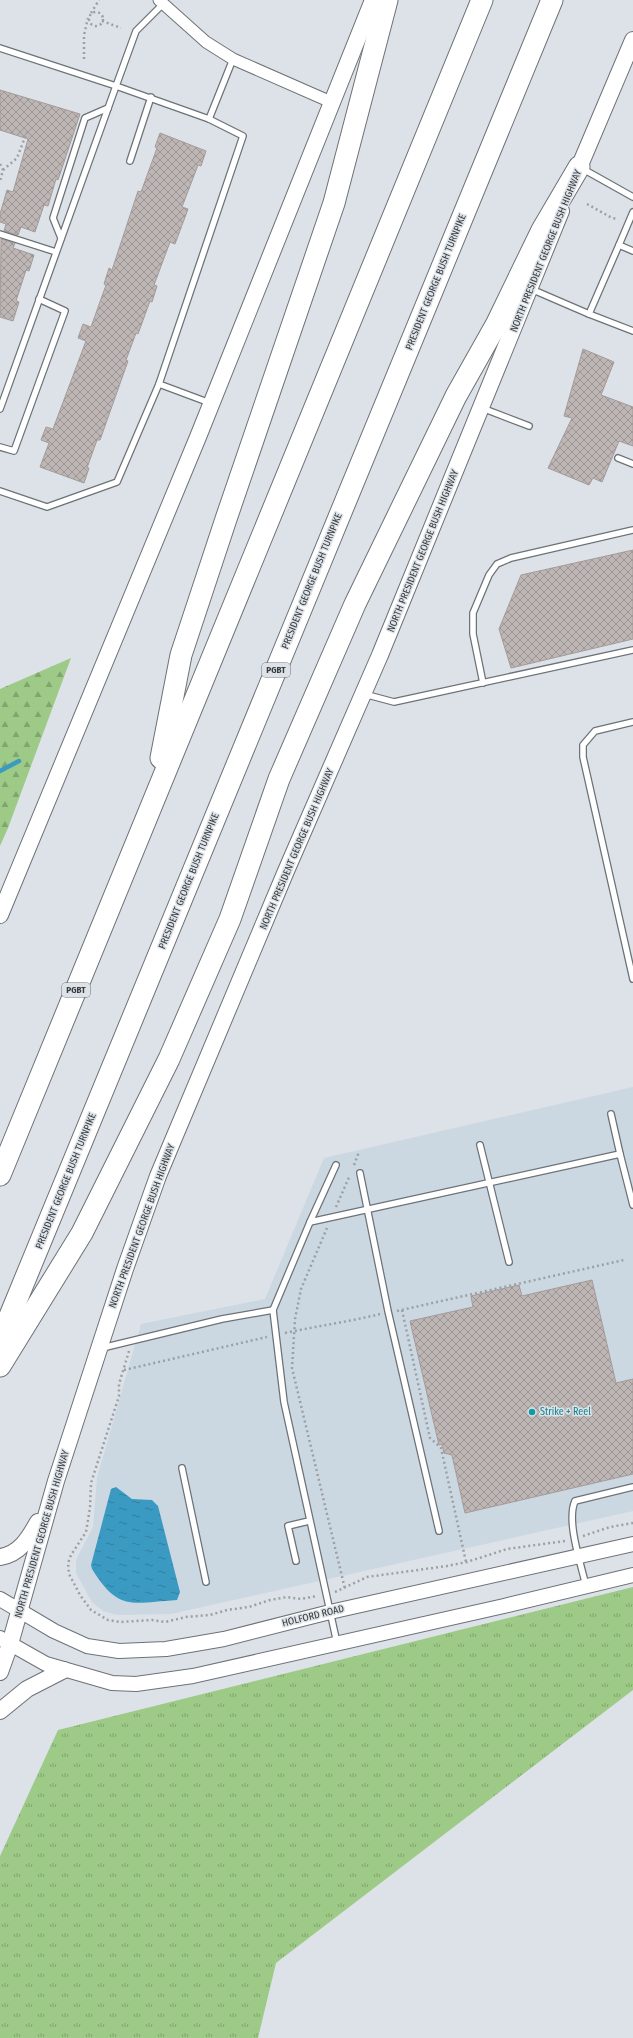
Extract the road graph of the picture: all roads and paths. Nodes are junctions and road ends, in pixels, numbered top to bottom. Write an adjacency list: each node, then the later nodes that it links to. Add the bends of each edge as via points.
1 (99, 0): 7 (path)
2 (373, 0): 17 (main road)
3 (387, 0): 53 (highway, via 334,203 182,655)
4 (482, 0): 53 (highway, PGBT)
5 (552, 0): 78 (highway, PRESIDENT GEORGE BUSH TURNPIKE / PGBT)
6 (161, 2): 14 (street, via 206,42); 15 (lane, via 136,31)
7 (90, 14): 8 (path); 9 (path, via 100,13)
8 (88, 18): 9 (path, via 93,25); 13 (path, via 84,35)
9 (102, 21): 10 (path)
10 (121, 28)
11 (633, 40): 23 (main road, NORTH PRESIDENT GEORGE BUSH HIGHWAY)
12 (0, 48): 15 (lane)
13 (84, 59)
14 (233, 59): 17 (street); 19 (lane)
15 (116, 86): 16 (lane); 18 (lane)
16 (151, 97): 19 (lane); 21 (lane)
17 (331, 102): 40 (main road)
18 (108, 108): 31 (lane); 31 (lane, via 85,118 53,218)
19 (209, 119): 39 (lane, via 243,136)
20 (27, 132): 24 (path, via 17,158)
21 (130, 161)
22 (0, 164): 24 (path)
23 (579, 166): 26 (lane); 35 (main road, NORTH PRESIDENT GEORGE BUSH HIGHWAY); 81 (highway, via 542,230 496,325 456,396 355,604 280,779 230,919 169,1059 82,1233)
24 (3, 170): 25 (path)
25 (0, 181)
26 (633, 197)
27 (587, 204): 29 (path)
28 (633, 212): 32 (lane)
29 (618, 219)
30 (0, 234): 34 (lane)
31 (61, 238): 34 (lane)
32 (619, 244): 33 (lane); 37 (lane)
33 (633, 251)
34 (56, 252): 36 (lane)
35 (530, 289): 37 (lane); 41 (main road, NORTH PRESIDENT GEORGE BUSH HIGHWAY)
36 (39, 299): 42 (lane); 44 (lane, via 65,311 14,451)
37 (589, 314): 38 (lane)
38 (633, 331)
39 (159, 384): 40 (lane); 47 (lane, via 117,482 47,507)
40 (211, 403): 54 (main road)
41 (482, 408): 43 (lane); 51 (main road, NORTH PRESIDENT GEORGE BUSH HIGHWAY)
42 (0, 409)
43 (529, 426)
44 (0, 447)
45 (618, 458): 46 (lane)
46 (633, 464)
47 (0, 491)
48 (633, 530): 50 (lane, via 511,558 497,564 489,575 473,613 473,634)
49 (633, 650): 50 (lane)
50 (483, 683): 51 (lane, via 394,702)
51 (363, 694): 79 (main road, NORTH PRESIDENT GEORGE BUSH HIGHWAY, via 158,1176)
52 (633, 722): 55 (lane, via 595,731 583,745 583,757)
53 (152, 805): 64 (highway, PGBT)
54 (0, 915)
55 (633, 979)
56 (611, 1114): 59 (lane)
57 (480, 1145): 65 (lane)
58 (359, 1152): 61 (path)
59 (620, 1154): 65 (lane); 66 (lane)
60 (336, 1166): 69 (lane)
61 (353, 1166)
62 (350, 1173): 67 (path)
63 (360, 1173): 68 (lane)
64 (0, 1175)
65 (490, 1182): 68 (lane); 72 (lane)
66 (633, 1205)
67 (335, 1208)
68 (367, 1209): 69 (lane); 88 (lane)
69 (310, 1222): 73 (lane)
70 (325, 1232): 75 (path, via 301,1289)
71 (624, 1260): 95 (path, via 401,1310 430,1438 440,1448)
72 (509, 1262)
73 (273, 1310): 79 (lane, via 222,1319); 86 (lane, via 284,1402)
74 (381, 1314): 75 (path)
75 (294, 1332): 76 (path); 99 (path, via 292,1368)
76 (287, 1333)
77 (263, 1338): 82 (path)
78 (0, 1340)
79 (100, 1349): 85 (main road, NORTH PRESIDENT GEORGE BUSH HIGHWAY)
80 (128, 1355): 82 (path)
81 (0, 1366)
82 (123, 1370): 101 (path, via 119,1396 91,1484 86,1532 68,1563 69,1574 91,1610 108,1620 120,1622 165,1622 249,1607 287,1597)
83 (182, 1468): 97 (lane)
84 (633, 1487): 92 (lane, via 575,1501 572,1508)
85 (53, 1494): 93 (main road, via 29,1539 19,1549); 103 (main road, NORTH PRESIDENT GEORGE BUSH HIGHWAY)
86 (309, 1521): 94 (lane, via 288,1526); 104 (lane)
87 (633, 1524): 89 (path, via 610,1527)
88 (439, 1531)
89 (587, 1535)
90 (566, 1540): 95 (path, via 507,1549)
91 (633, 1544): 92 (street, HOLFORD ROAD)
92 (579, 1556): 98 (lane); 104 (street, HOLFORD ROAD)
93 (0, 1557)
94 (296, 1561)
95 (466, 1562): 99 (path, via 372,1576)
96 (633, 1575): 98 (street)
97 (206, 1582)
98 (586, 1586): 106 (street)
99 (344, 1589): 100 (path)
100 (336, 1592)
101 (311, 1598)
102 (0, 1599): 103 (street, HOLFORD ROAD)
103 (19, 1611): 104 (street, HOLFORD ROAD, via 87,1646 119,1651 166,1649 216,1640); 105 (main road, NORTH PRESIDENT GEORGE BUSH HIGHWAY)
104 (330, 1612): 106 (lane)
105 (5, 1641): 107 (street, via 46,1664); 108 (main road, NORTH PRESIDENT GEORGE BUSH HIGHWAY)
106 (337, 1644): 107 (street, via 193,1676 136,1684 112,1683)
107 (64, 1670): 109 (main road, via 27,1689)
108 (0, 1672)
109 (0, 1711)

